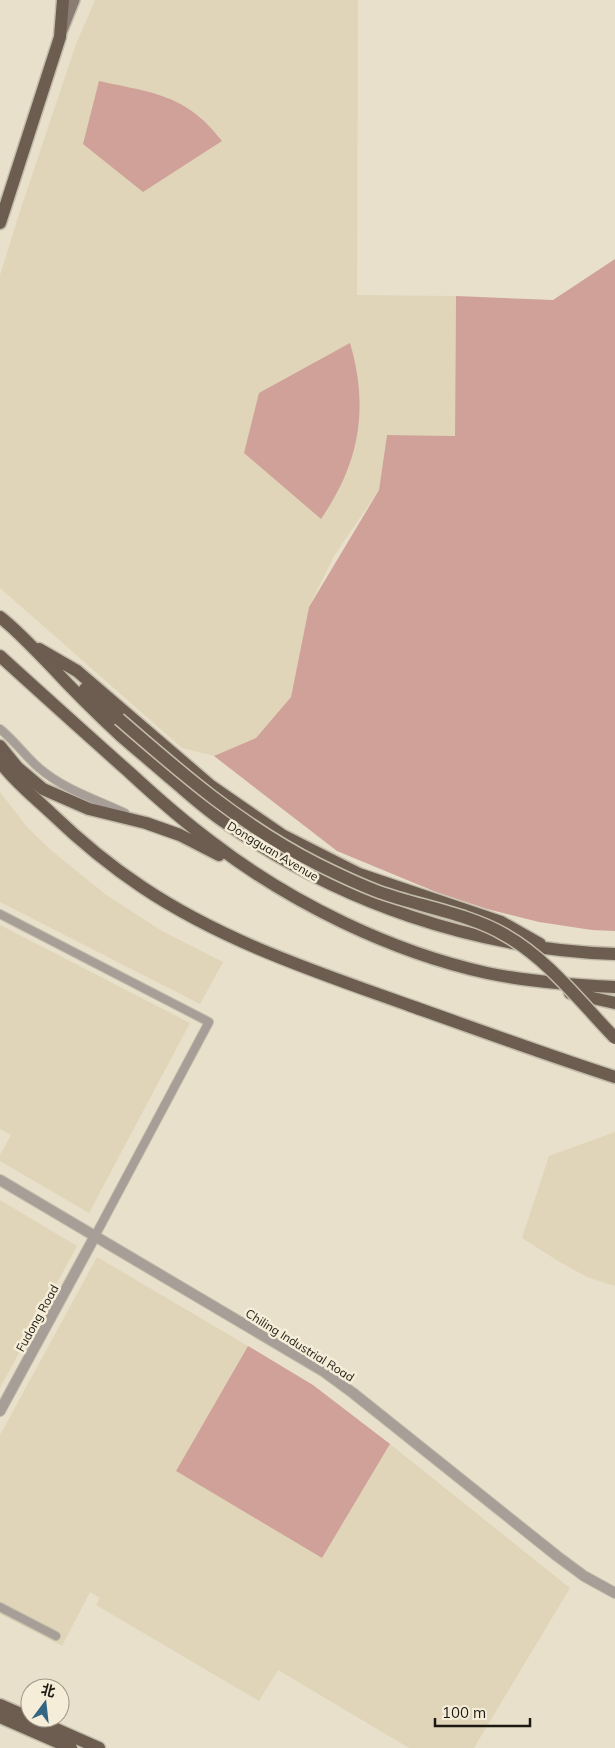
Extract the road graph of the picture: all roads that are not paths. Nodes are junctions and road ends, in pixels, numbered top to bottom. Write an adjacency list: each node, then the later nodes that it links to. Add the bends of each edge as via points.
1 (64, 0): 3 (highway)
2 (74, 0): 3 (main road)
3 (60, 37): 4 (highway)
4 (0, 223)
5 (0, 611): 7 (highway)
6 (0, 617): 7 (highway, Dongguan Avenue)
7 (21, 635): 8 (highway, Dongguan Avenue)
8 (31, 644): 18 (highway, via 77,671 211,786 282,835 359,874 501,922); 18 (highway, Dongguan Avenue, via 108,723 160,768 224,822 284,860 327,883 425,922); 23 (highway, bridge, via 200,789 255,829 371,888 503,934 548,966)
9 (0, 656): 16 (highway, Dongguan Avenue, via 175,813 213,844)
10 (0, 729): 15 (street, via 38,768 70,790)
11 (0, 746): 13 (highway)
12 (0, 762): 14 (highway)
13 (17, 767): 14 (highway); 15 (highway, via 43,789 62,799 89,809)
14 (46, 809): 24 (highway, via 89,848 142,887 244,943 350,984)
15 (146, 822): 16 (highway, via 180,835)
16 (270, 882): 20 (highway, Dongguan Avenue, via 359,929 412,952 488,973)
17 (0, 914): 26 (street, via 209,1022)
18 (548, 949): 19 (highway, Dongguan Avenue)
19 (615, 954)
20 (529, 980): 21 (highway, Dongguan Avenue); 22 (highway, via 555,990)
21 (615, 987)
22 (615, 1003)
23 (615, 1038)
24 (615, 1077)
25 (0, 1180): 26 (street, Chiling Industrial Road)
26 (95, 1236): 27 (street, Fudong Road); 28 (street, Chiling Industrial Road, via 323,1371 557,1556)
27 (0, 1411)
28 (615, 1593)
29 (0, 1607): 30 (street)
30 (56, 1636)
31 (0, 1705): 32 (highway)
32 (20, 1714)
33 (0, 1717): 35 (highway)
34 (53, 1728): 36 (highway)
35 (71, 1748)
36 (99, 1748)

